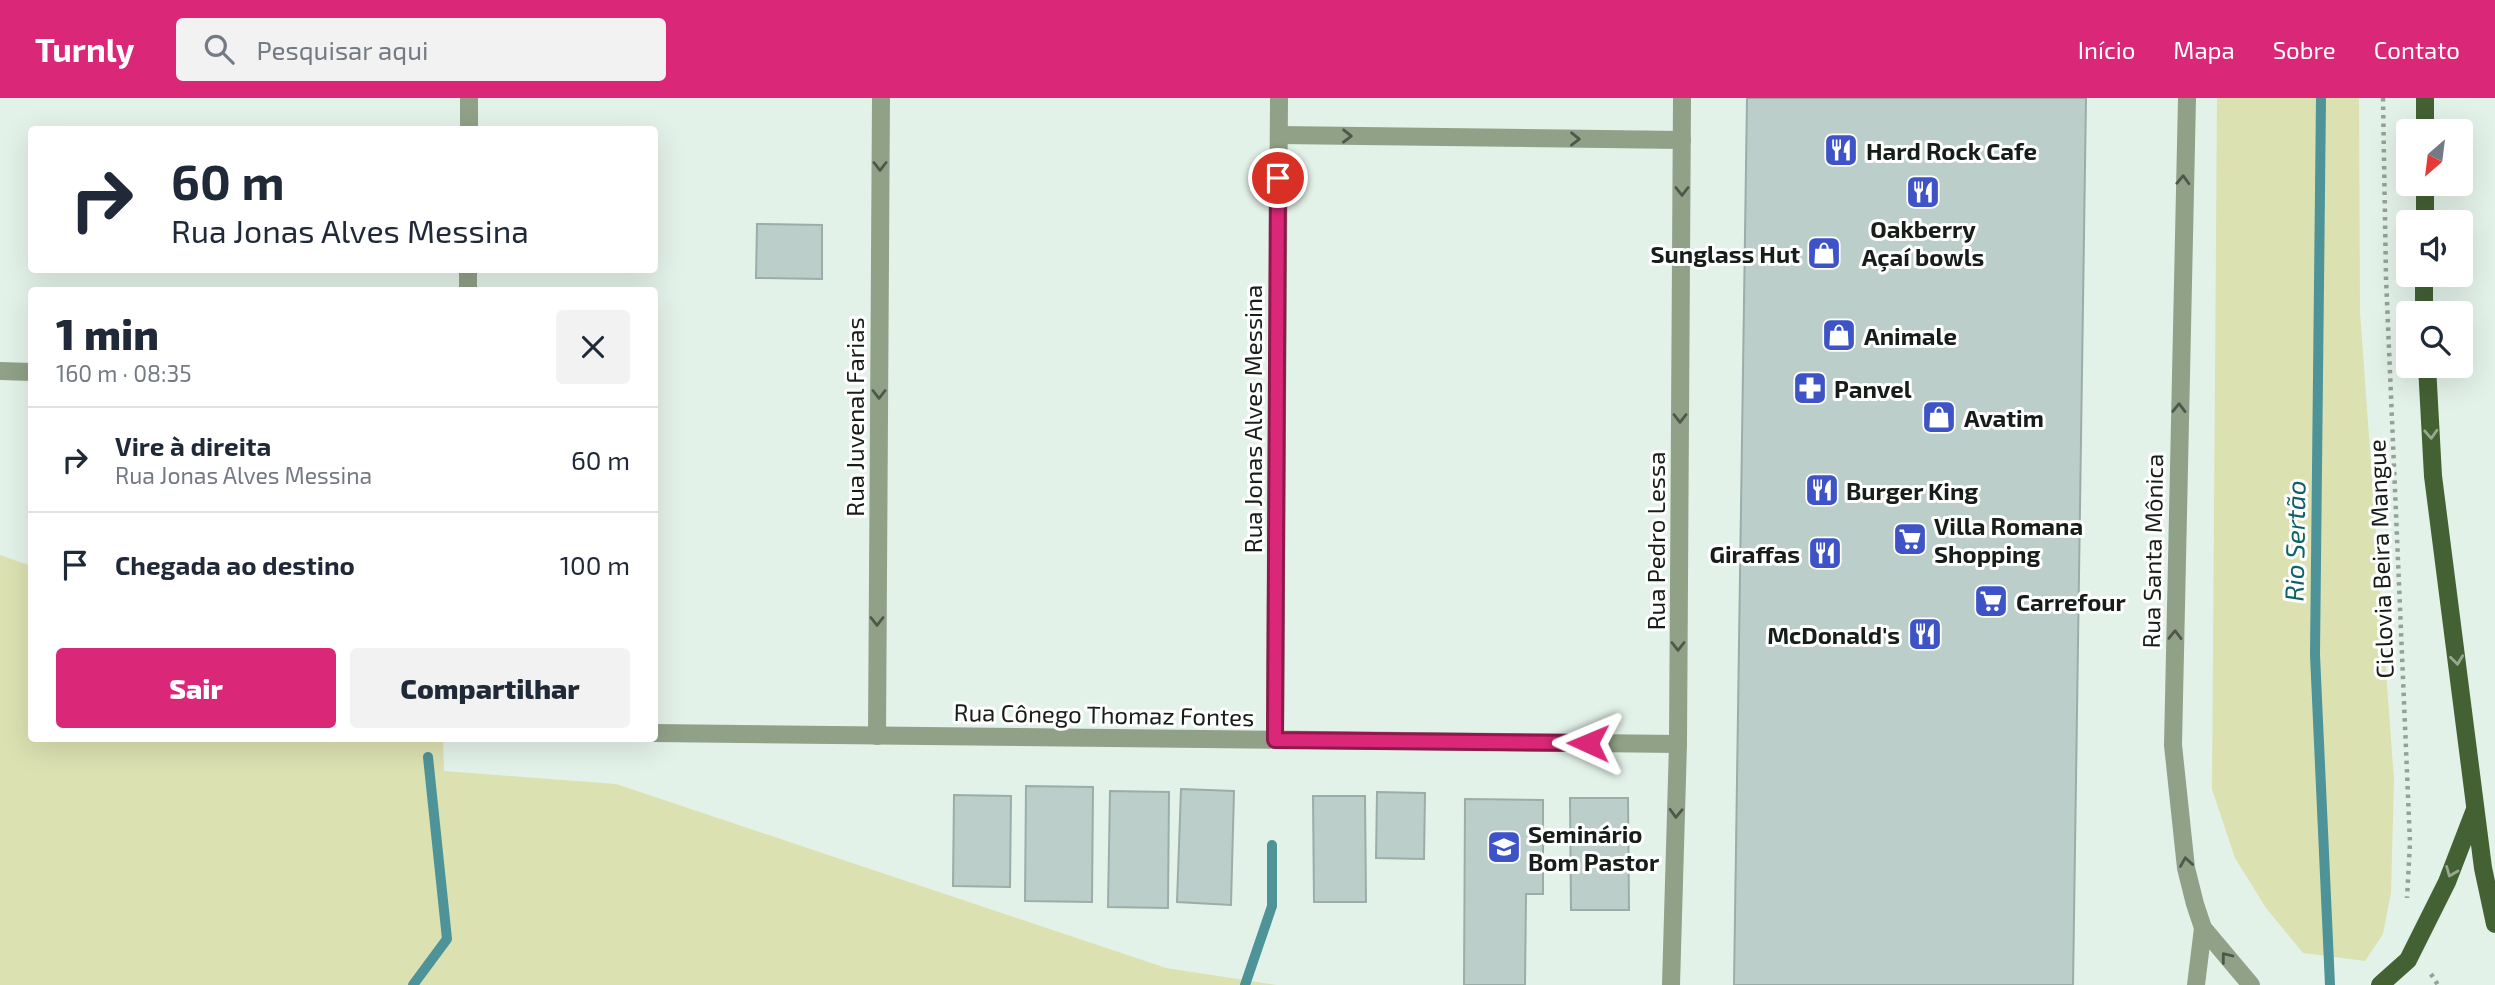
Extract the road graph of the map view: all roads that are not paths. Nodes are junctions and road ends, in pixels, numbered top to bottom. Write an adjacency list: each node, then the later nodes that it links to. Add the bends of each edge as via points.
1 (469, 98): 8 (street)
2 (881, 98): 15 (street, Rua Juvenal Farias, one-way to 15)
3 (1279, 98): 9 (street, Rua Jonas Alves Messina)
4 (1682, 98): 10 (street, Rua Pedro Lessa)
5 (2187, 98): 21 (street, Rua Santa Mônica, one-way to 5, via 2186,868 2173,745)
6 (2425, 98): 7 (main road)
7 (2425, 119)
8 (469, 126)
9 (1279, 135): 10 (street, one-way to 10); 16 (street, Rua Jonas Alves Messina)
10 (1682, 140): 17 (street, Rua Pedro Lessa, one-way to 17)
11 (0, 372): 12 (street)
12 (28, 372)
13 (2428, 378): 18 (main road, one-way to 18, via 2433,475)
14 (658, 733): 15 (street, Rua Cônego Thomaz Fontes)
15 (877, 736): 16 (street, Rua Cônego Thomaz Fontes)
16 (1275, 740): 17 (street, Rua Cônego Thomaz Fontes)
17 (1678, 744): 22 (street, Rua Pedro Lessa, one-way to 22)
18 (2475, 808): 19 (main road); 25 (main road, one-way to 25, via 2447,882 2408,960)
19 (2489, 873): 20 (main road)
20 (2495, 924)
21 (2203, 928): 23 (street); 24 (street, Rua Santa Mônica, one-way to 21)
22 (1671, 985)
23 (2196, 985)
24 (2251, 985)
25 (2380, 985)

